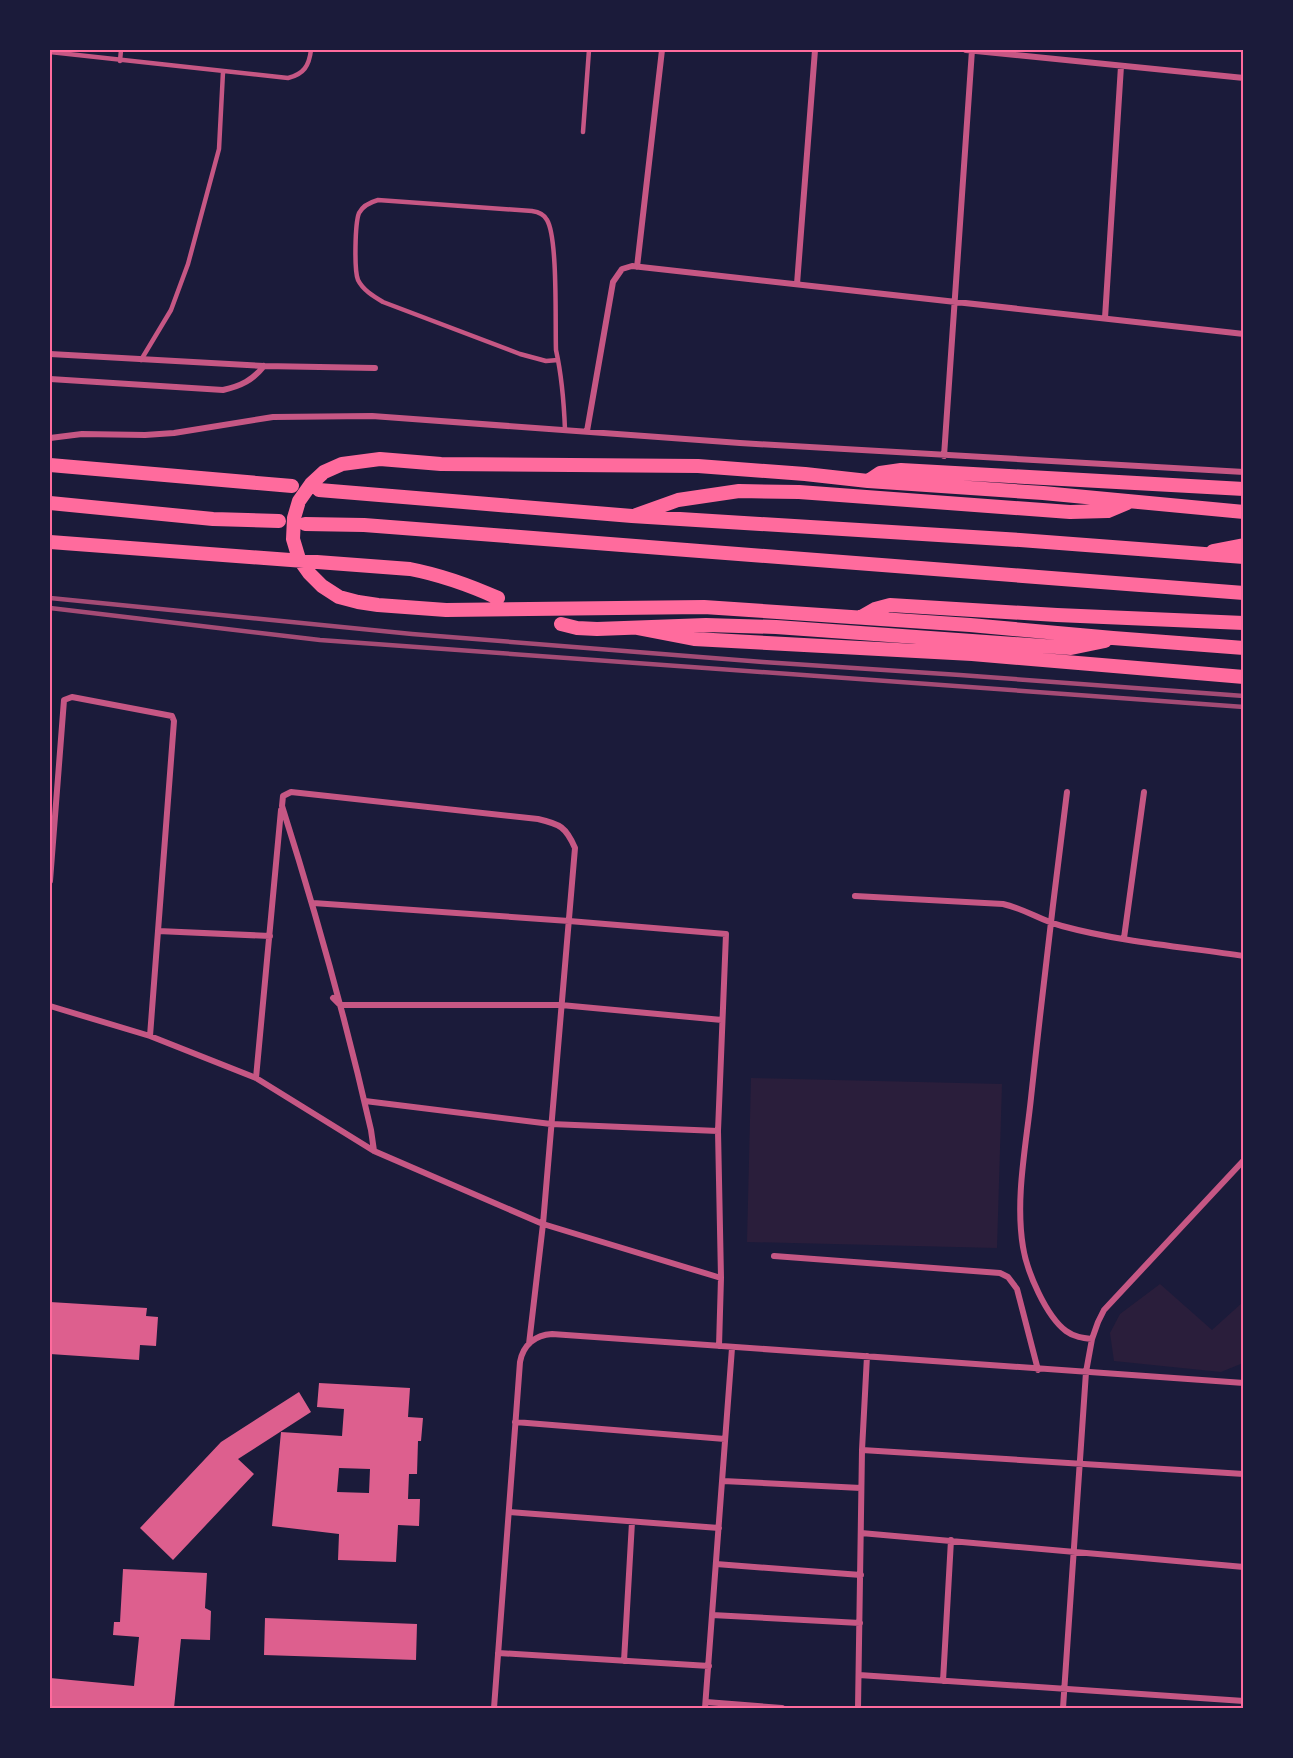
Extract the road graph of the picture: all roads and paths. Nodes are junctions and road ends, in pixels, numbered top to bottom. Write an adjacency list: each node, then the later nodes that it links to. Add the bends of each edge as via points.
1 (121, 50): 9 (lane)
2 (311, 50): 11 (lane, via 305,71 297,76)
3 (589, 50): 13 (lane)
4 (662, 50): 14 (street)
5 (815, 50): 15 (street)
6 (966, 50): 7 (street)
7 (972, 50): 10 (street); 16 (street)
8 (50, 52): 9 (lane)
9 (120, 61): 11 (lane)
10 (1121, 66): 12 (street); 17 (street)
11 (223, 72): 20 (lane, via 219,149 188,264 171,310)
12 (1244, 78)
13 (583, 132)
14 (638, 267): 15 (street); 26 (street, via 622,269 613,282)
15 (796, 284): 16 (street)
16 (955, 302): 17 (street); 28 (street)
17 (1105, 318): 18 (street)
18 (1244, 333)
19 (50, 354): 20 (street)
20 (141, 360): 22 (street)
21 (558, 360): 21 (lane, via 520,354 383,302 368,291 356,276 359,213 365,205 378,200 540,213 547,220 553,240); 25 (lane)
22 (264, 366): 23 (street); 24 (street, via 246,382 223,390)
23 (375, 368)
24 (50, 379)
25 (565, 430): 26 (street); 27 (street, via 372,416 287,416 174,433)
26 (587, 431): 28 (street)
27 (50, 438)
28 (944, 456): 30 (street)
29 (50, 465): 32 (main road)
30 (1244, 472)
31 (868, 481): 33 (main road, via 880,473 901,470); 35 (main road); 47 (main road, via 698,466 362,460 324,472 311,483 299,501 292,539 299,559 322,586 339,597 358,602 446,610 704,607)
32 (292, 486)
33 (1244, 489)
34 (319, 490): 38 (main road)
35 (1129, 502): 37 (main road); 38 (main road, via 1108,511 1070,512 739,491 692,497)
36 (50, 503): 39 (main road, via 213,519)
37 (1244, 512)
38 (632, 516): 43 (main road)
39 (279, 521)
40 (305, 524): 45 (main road, via 364,525)
41 (50, 543): 46 (main road, via 410,569 460,582)
42 (1244, 545): 43 (main road)
43 (1203, 554): 44 (main road)
44 (1244, 557)
45 (1244, 593)
46 (498, 598)
47 (861, 617): 48 (main road, via 890,605); 51 (main road)
48 (1244, 623)
49 (561, 624): 50 (main road, via 587,629)
50 (637, 628): 51 (main road, via 776,627 1071,648); 53 (main road, via 694,639 972,654)
51 (1113, 639): 52 (main road)
52 (1244, 648)
53 (1244, 677)
54 (1067, 792): 61 (street)
55 (1144, 792): 64 (street)
56 (282, 806): 59 (street); 60 (street, via 283,796 291,792 554,823 568,832 575,848); 63 (street)
57 (50, 881): 62 (street, via 64,700 72,697 172,716)
58 (855, 896): 61 (street, via 1003,904)
59 (313, 903): 60 (street); 67 (street)
60 (569, 921): 68 (street); 70 (street, via 726,934)
61 (1051, 923): 64 (street); 81 (street, via 1021,1227 1027,1264 1050,1312 1068,1332)
62 (158, 931): 63 (street); 71 (street)
63 (270, 936): 72 (street)
64 (1124, 938): 65 (street)
65 (1244, 956)
66 (333, 998): 67 (street)
67 (340, 1005): 68 (street); 73 (street)
68 (561, 1005): 70 (street); 74 (street)
69 (50, 1006): 71 (street)
70 (722, 1020): 75 (street)
71 (150, 1036): 72 (street)
72 (256, 1078): 76 (street)
73 (365, 1101): 74 (street); 76 (street)
74 (551, 1124): 75 (street); 78 (street)
75 (718, 1131): 80 (street)
76 (374, 1151): 78 (street)
77 (1244, 1160): 81 (street, via 1117,1294 1098,1322)
78 (543, 1224): 80 (street); 82 (street)
79 (774, 1256): 86 (street, via 1000,1273 1017,1289)
80 (721, 1278): 83 (street)
81 (1092, 1339): 87 (street)
82 (529, 1344): 83 (street, via 539,1336 552,1334); 89 (street, via 520,1362)
83 (719, 1346): 84 (street)
84 (732, 1348): 85 (street); 90 (street)
85 (867, 1356): 86 (street); 91 (street)
86 (1038, 1370): 87 (street)
87 (1086, 1372): 88 (street); 92 (street)
88 (1244, 1383)
89 (515, 1422): 90 (street); 96 (street)
90 (726, 1439): 94 (street)
91 (862, 1450): 92 (street); 95 (street)
92 (1079, 1464): 93 (street); 101 (street)
93 (1244, 1474)
94 (723, 1480): 95 (street); 98 (street)
95 (861, 1488): 99 (street)
96 (508, 1512): 97 (street); 107 (street)
97 (632, 1522): 98 (street); 108 (street)
98 (719, 1528): 102 (street)
99 (861, 1533): 100 (street); 104 (street)
100 (951, 1540): 101 (street); 111 (street)
101 (1073, 1551): 103 (street); 112 (street)
102 (716, 1564): 104 (street); 105 (street)
103 (1244, 1567)
104 (861, 1575): 106 (street)
105 (712, 1615): 106 (street); 109 (street)
106 (860, 1623): 110 (street)
107 (498, 1653): 108 (street); 115 (street)
108 (624, 1661): 109 (street)
109 (709, 1666): 114 (street)
110 (859, 1675): 111 (street); 117 (street)
111 (943, 1681): 112 (street)
112 (1064, 1688): 113 (street); 118 (street)
113 (1244, 1701)
114 (706, 1705): 116 (street)
115 (494, 1708)
116 (782, 1708)
117 (858, 1708)
118 (1063, 1708)

